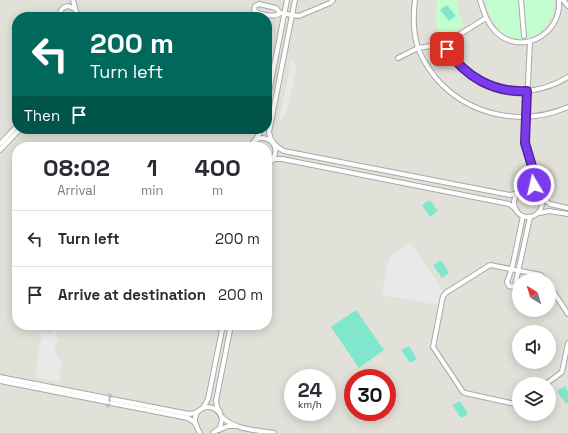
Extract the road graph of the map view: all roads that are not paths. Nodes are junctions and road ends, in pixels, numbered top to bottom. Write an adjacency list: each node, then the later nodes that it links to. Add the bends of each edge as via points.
1 (69, 0): 11 (street)
2 (73, 0): 12 (street)
3 (287, 0): 16 (street)
4 (295, 0): 17 (street)
5 (333, 0): 17 (street, via 303,15)
6 (415, 0): 23 (street, via 414,20)
7 (480, 0): 19 (street)
8 (521, 0): 20 (street)
9 (561, 1): 10 (street); 21 (street, via 552,28 542,37)
10 (568, 6)
11 (64, 7): 12 (street); 13 (street)
12 (75, 8): 14 (street)
13 (61, 12)
14 (77, 12)
15 (258, 12): 16 (street, via 254,10 259,4 276,8)
16 (282, 13): 17 (street); 18 (street); 25 (street)
17 (292, 15): 29 (street)
18 (272, 16)
19 (486, 18): 21 (street, via 492,29 502,37 517,42); 22 (street)
20 (524, 36)
21 (530, 42): 27 (street)
22 (444, 44): 23 (street); 27 (street, via 459,64 478,80 502,89)
23 (418, 48): 24 (street); 30 (street, via 438,80 461,100 496,115)
24 (398, 58)
25 (272, 72)
26 (568, 77): 27 (street, via 546,88)
27 (527, 91): 30 (street)
28 (568, 107): 30 (street)
29 (272, 117)
30 (526, 118): 42 (street, via 525,143 534,173)
31 (12, 131): 38 (street)
32 (15, 134): 39 (street)
33 (259, 134): 35 (street)
34 (270, 134): 37 (street)
35 (254, 141): 36 (street, via 264,138)
36 (271, 142)
37 (273, 143): 40 (street, via 275,153); 43 (street, via 284,151 510,196)
38 (0, 144)
39 (0, 150)
40 (272, 157)
41 (272, 161): 46 (street, via 282,159 509,204)
42 (533, 179): 43 (street); 44 (street)
43 (521, 192): 44 (street, via 530,189); 46 (street, via 514,202)
44 (540, 196): 45 (street, via 552,205); 48 (street, via 542,207)
45 (568, 208)
46 (516, 209): 49 (street)
47 (568, 214): 48 (street, via 547,211)
48 (536, 215): 50 (street)
49 (523, 216): 50 (street); 51 (street)
50 (530, 218): 52 (street)
51 (517, 248): 52 (street); 53 (street)
52 (522, 249): 54 (street)
53 (512, 268): 54 (street); 54 (street, via 509,286 514,287 517,284); 67 (street, via 487,265 444,294 433,347 465,394)
54 (518, 270): 55 (street)
55 (531, 273)
56 (556, 296): 57 (street)
57 (568, 314)
58 (222, 330): 68 (street, via 208,400)
59 (230, 330): 69 (street, via 216,401)
60 (568, 343): 62 (street, via 562,372)
61 (0, 377): 64 (street)
62 (555, 377)
63 (0, 381): 64 (street)
64 (99, 399): 65 (street); 65 (street)
65 (109, 401): 66 (street); 66 (street)
66 (121, 403): 68 (street, via 189,414); 71 (street, via 188,418)
67 (512, 403)
68 (202, 409): 69 (street, via 210,407); 71 (street, via 196,416)
69 (220, 414): 70 (street); 72 (street, via 222,425)
70 (235, 426): 72 (street, via 224,427); 74 (street)
71 (198, 429): 73 (street)
72 (215, 432)
73 (204, 433)
74 (274, 433)

